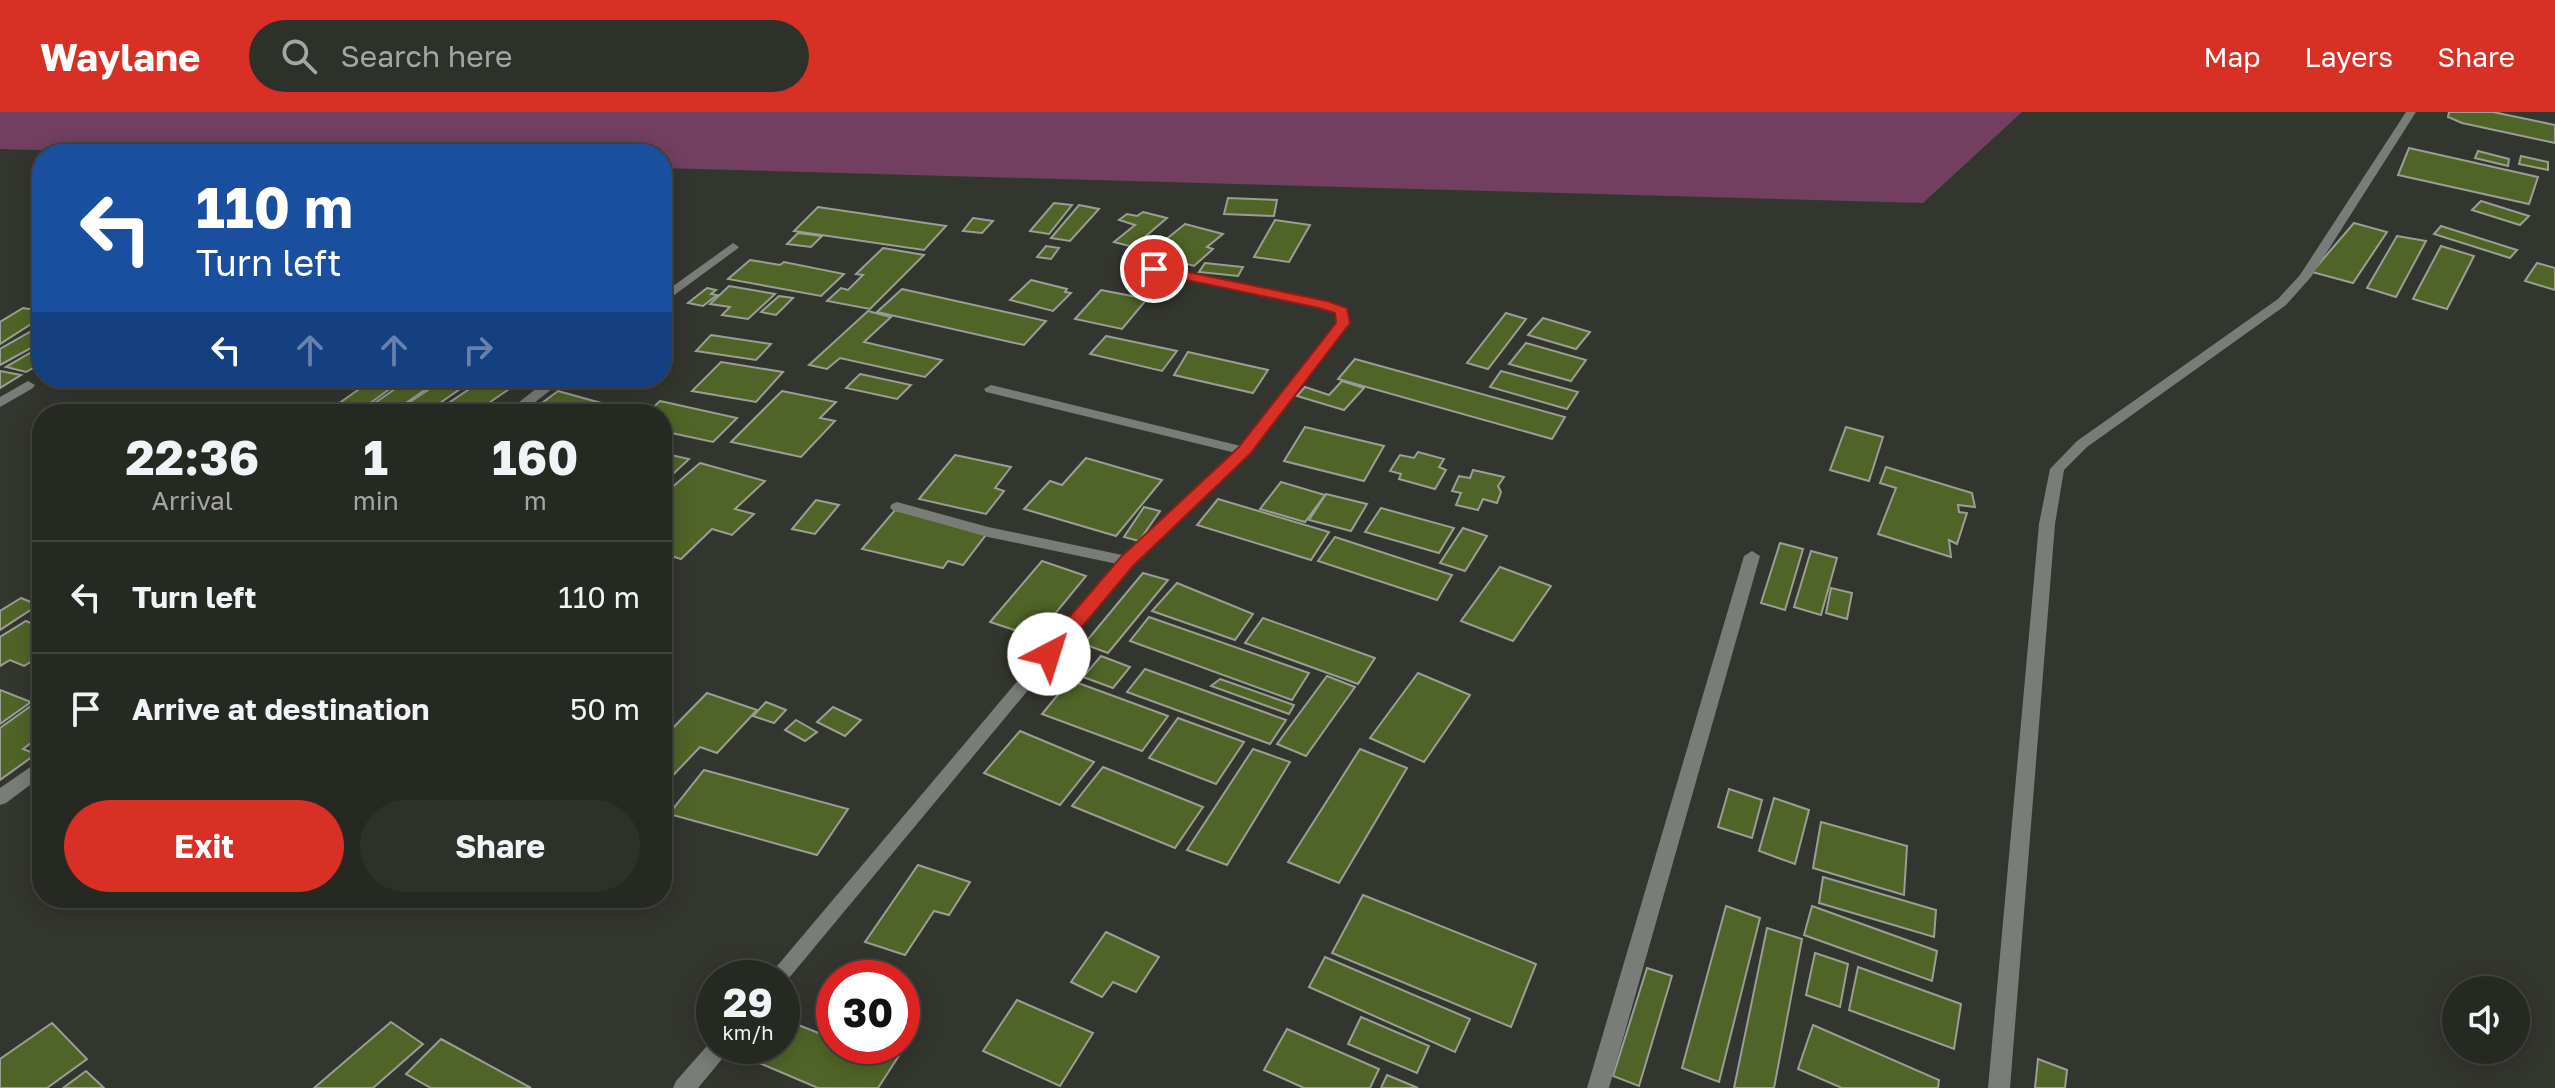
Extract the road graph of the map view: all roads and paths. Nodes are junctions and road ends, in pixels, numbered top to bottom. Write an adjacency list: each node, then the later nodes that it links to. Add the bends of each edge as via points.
1 (2411, 112): 20 (street, via 2305,277 2282,302 2093,436 2057,469 2047,524)
2 (733, 247): 4 (street)
3 (1126, 263): 10 (street, via 1342,311 1343,323)
4 (672, 293)
5 (28, 385): 8 (street)
6 (546, 388): 9 (street)
7 (991, 389): 10 (street)
8 (0, 403)
9 (524, 404)
10 (1244, 451): 13 (street)
11 (897, 507): 13 (street)
12 (1752, 556): 19 (street)
13 (1127, 561): 16 (street)
14 (32, 774): 15 (street)
15 (0, 798)
16 (792, 960)
17 (704, 1064): 18 (street)
18 (684, 1088)
19 (1598, 1088)
20 (1999, 1088)

